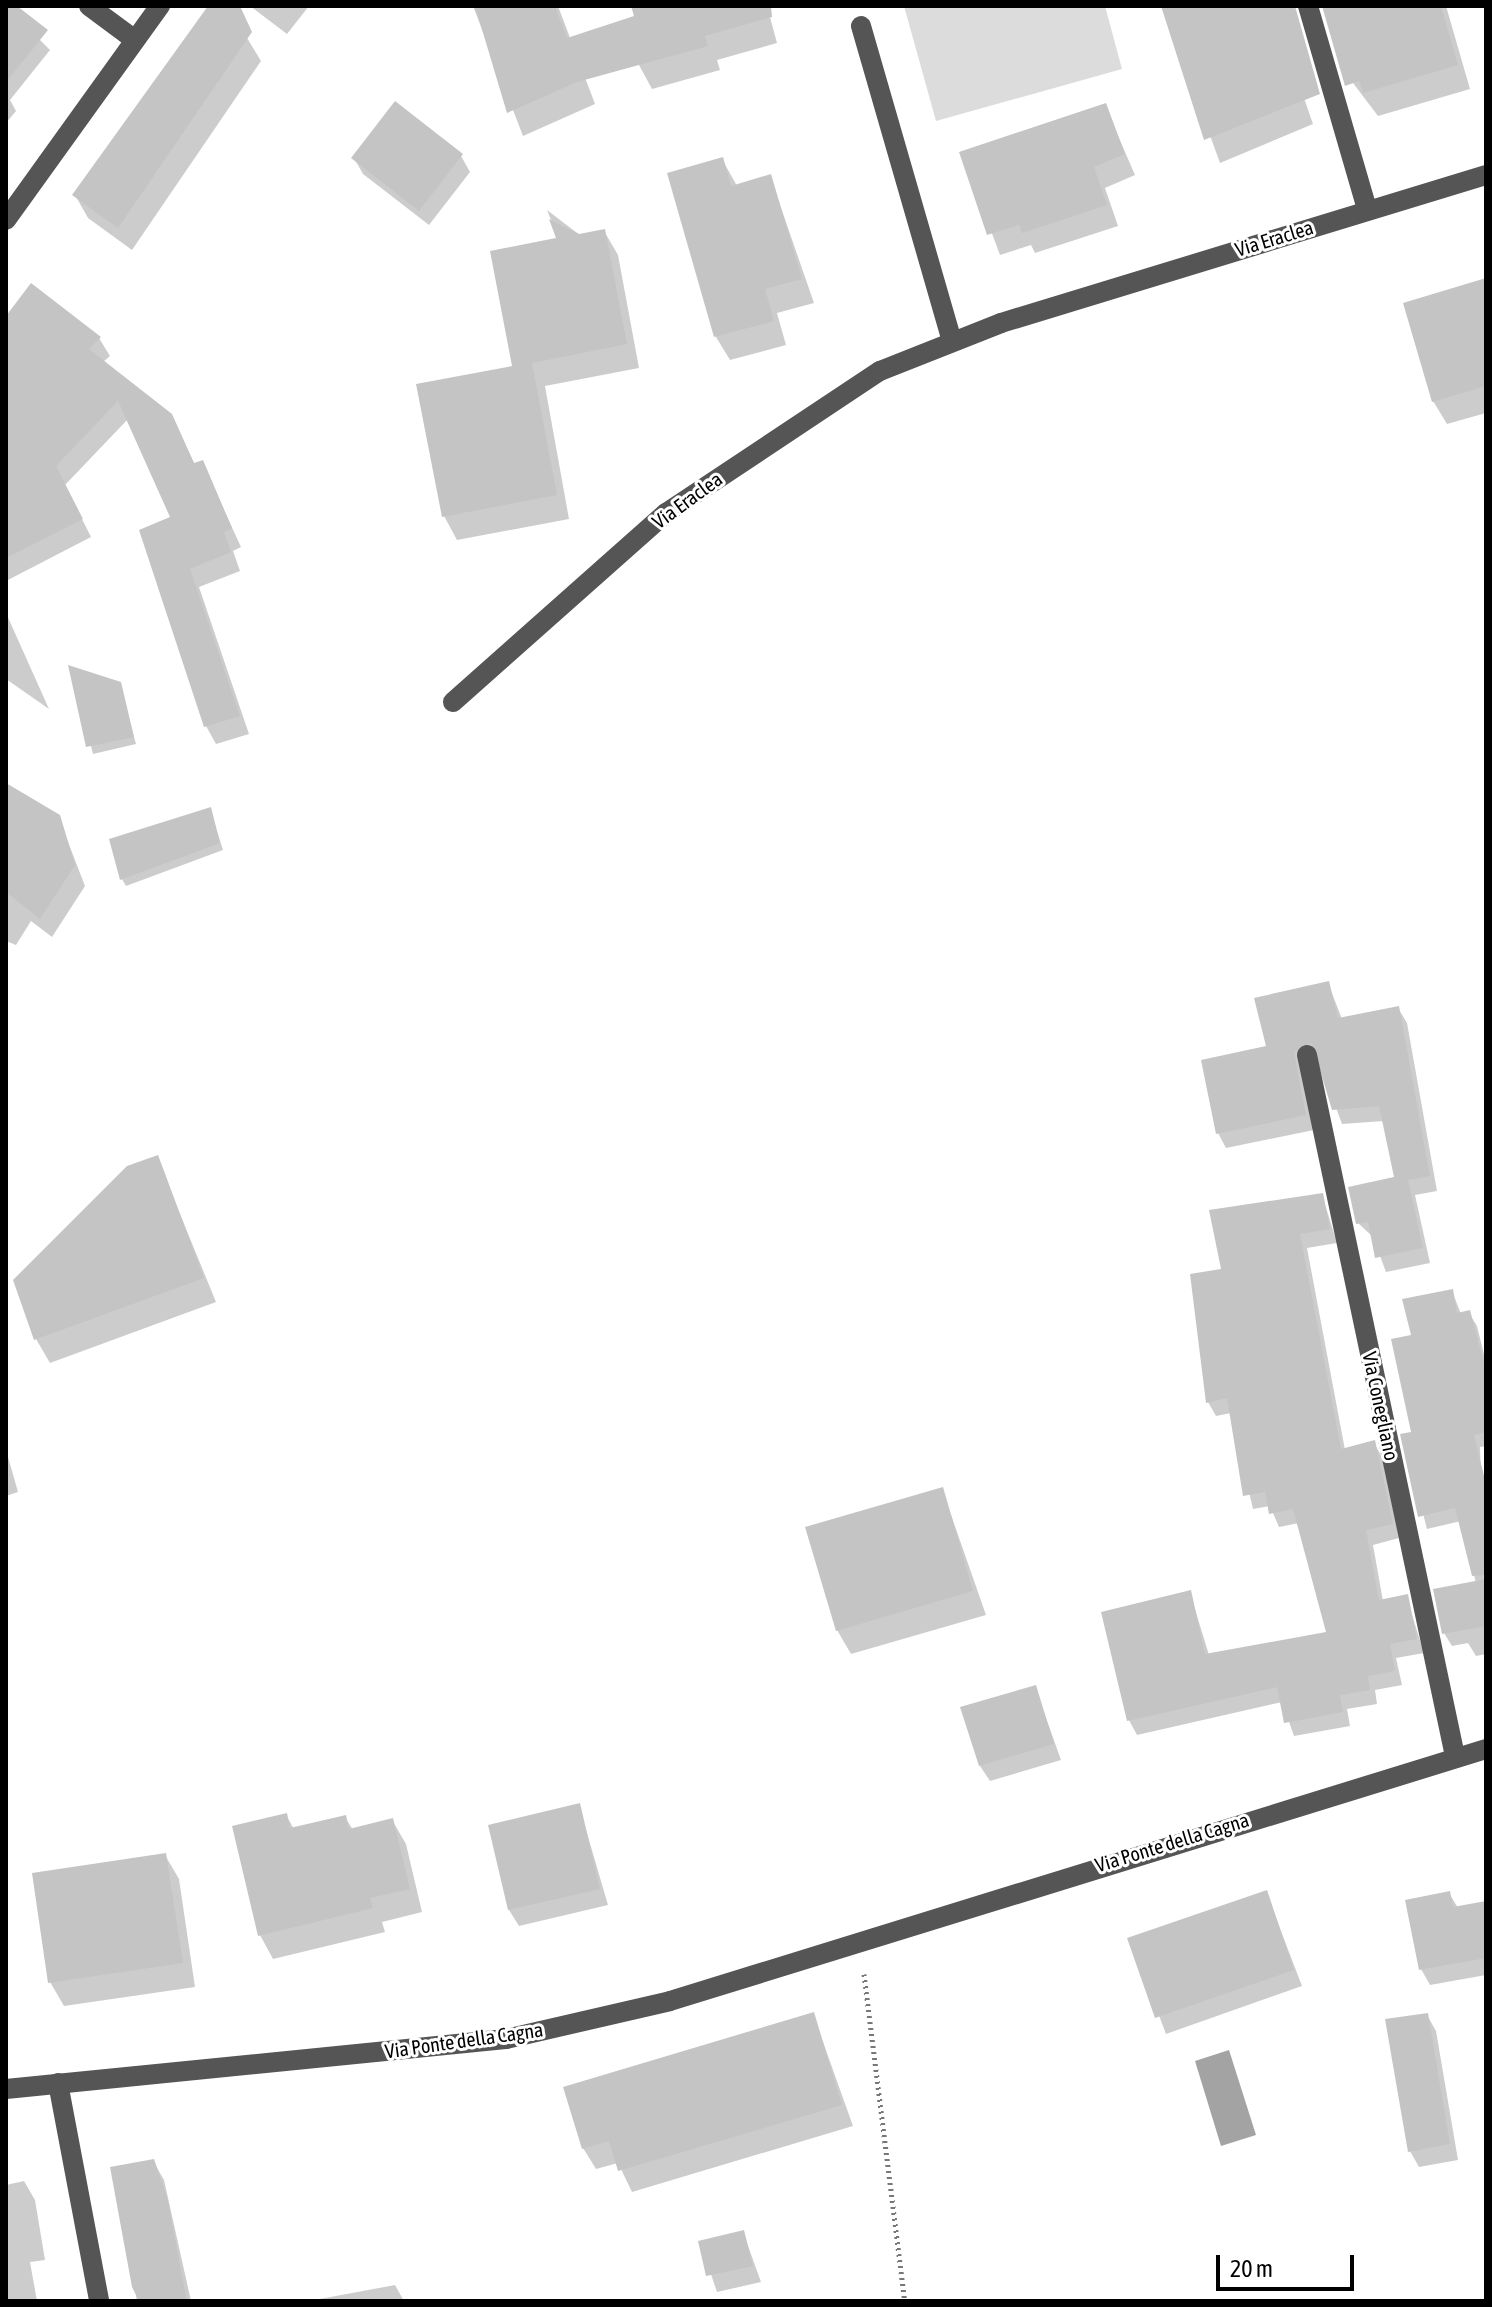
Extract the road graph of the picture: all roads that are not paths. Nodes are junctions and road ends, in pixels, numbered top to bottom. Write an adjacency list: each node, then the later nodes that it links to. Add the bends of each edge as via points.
1 (89, 6): 5 (street)
2 (160, 6): 5 (street)
3 (1308, 6): 7 (street)
4 (861, 26): 9 (street)
5 (135, 40): 8 (street)
6 (1486, 175): 7 (street, Via Eraclea)
7 (1367, 209): 9 (street, Via Eraclea)
8 (6, 220)
9 (952, 341): 10 (street, Via Eraclea, via 880,371 666,513)
10 (453, 702)
11 (1307, 1055): 13 (street, Via Conegliano)
12 (1486, 1749): 13 (street, Via Ponte della Cagna)
13 (1455, 1756): 14 (street, Via Ponte della Cagna, via 670,2001 506,2039)
14 (58, 2083): 15 (street, Via Ponte della Cagna); 16 (street)
15 (6, 2089)
16 (99, 2301)

